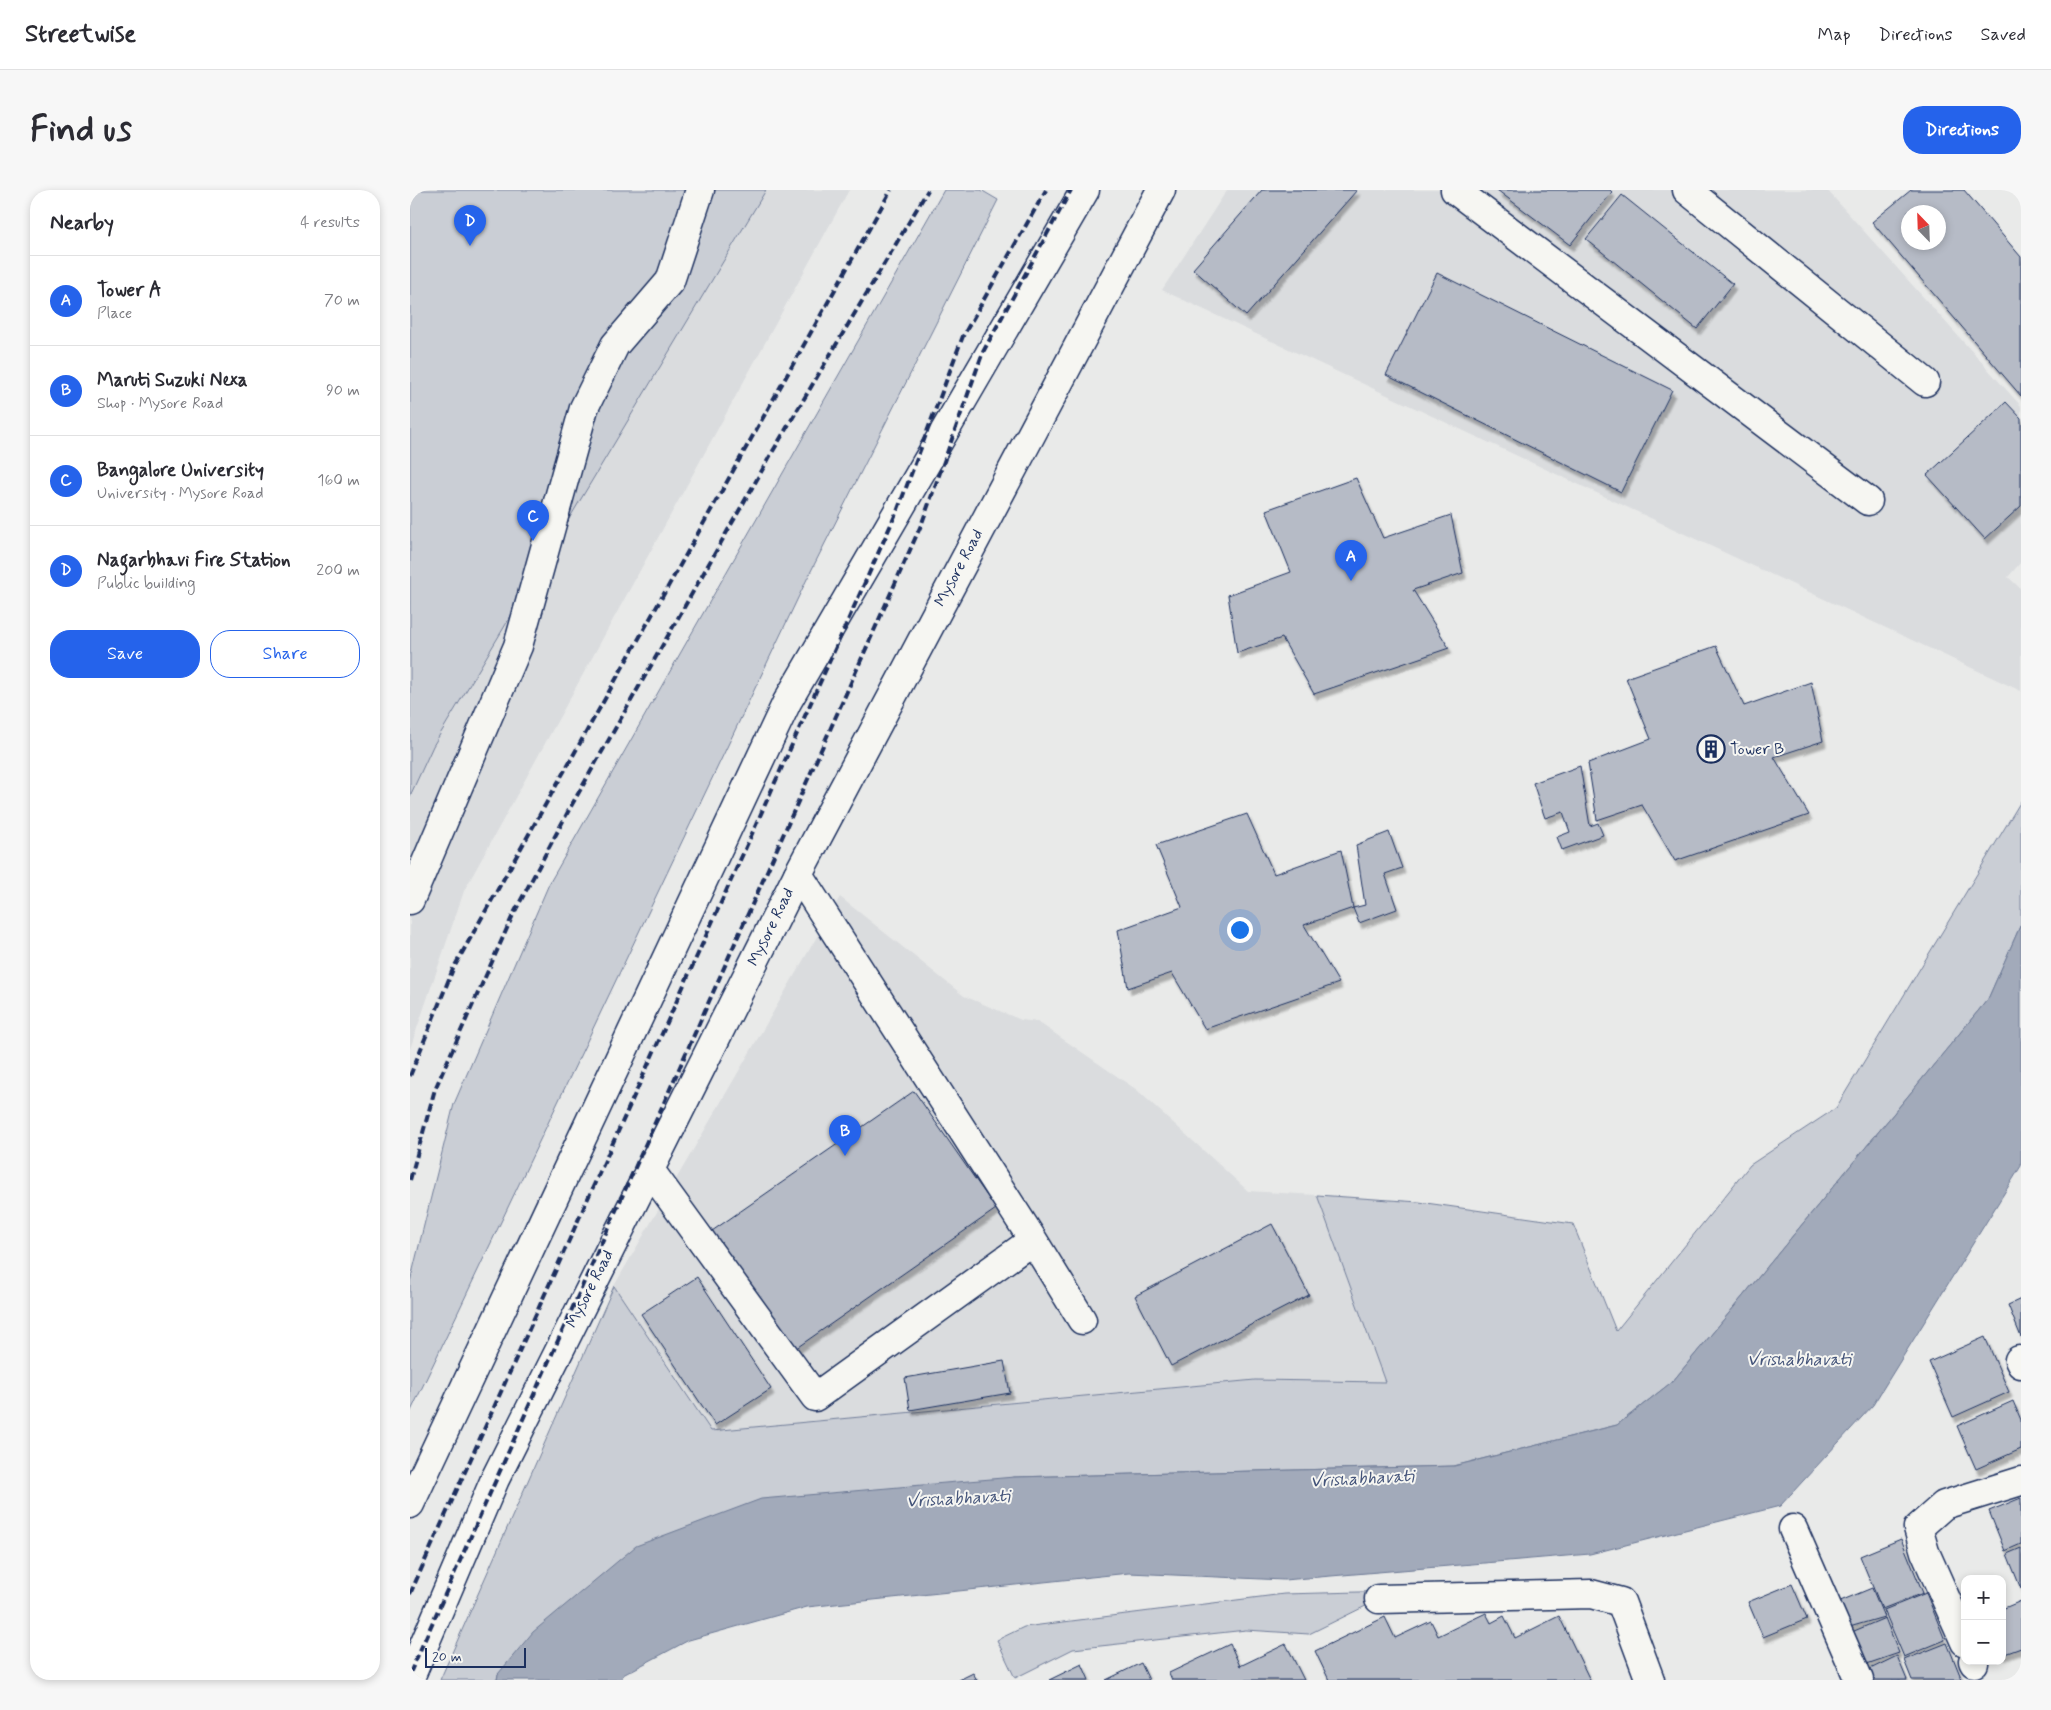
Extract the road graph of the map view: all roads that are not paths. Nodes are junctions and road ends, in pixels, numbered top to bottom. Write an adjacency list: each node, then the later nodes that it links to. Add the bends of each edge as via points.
1 (700, 190): 9 (main road, via 670,281 615,345 584,408 518,646)
2 (1085, 190): 14 (main road, via 787,702)
3 (1161, 190): 8 (main road, Mysore Road)
4 (1455, 190): 7 (main road)
5 (1688, 190): 6 (main road)
6 (1925, 382)
7 (1868, 501)
8 (798, 874): 10 (main road, Mysore Road); 11 (main road)
9 (410, 900)
10 (650, 1170): 11 (main road, via 815,1397); 18 (main road, Mysore Road, via 495,1479)
11 (1033, 1240): 12 (main road)
12 (1082, 1320)
13 (2021, 1481): 17 (main road, via 1944,1505 1918,1528 1925,1552)
14 (410, 1504)
15 (1793, 1529): 20 (main road)
16 (1379, 1599): 19 (main road, via 1591,1594 1621,1602)
17 (1961, 1633)
18 (410, 1678)
19 (1650, 1680)
20 (1859, 1680)

